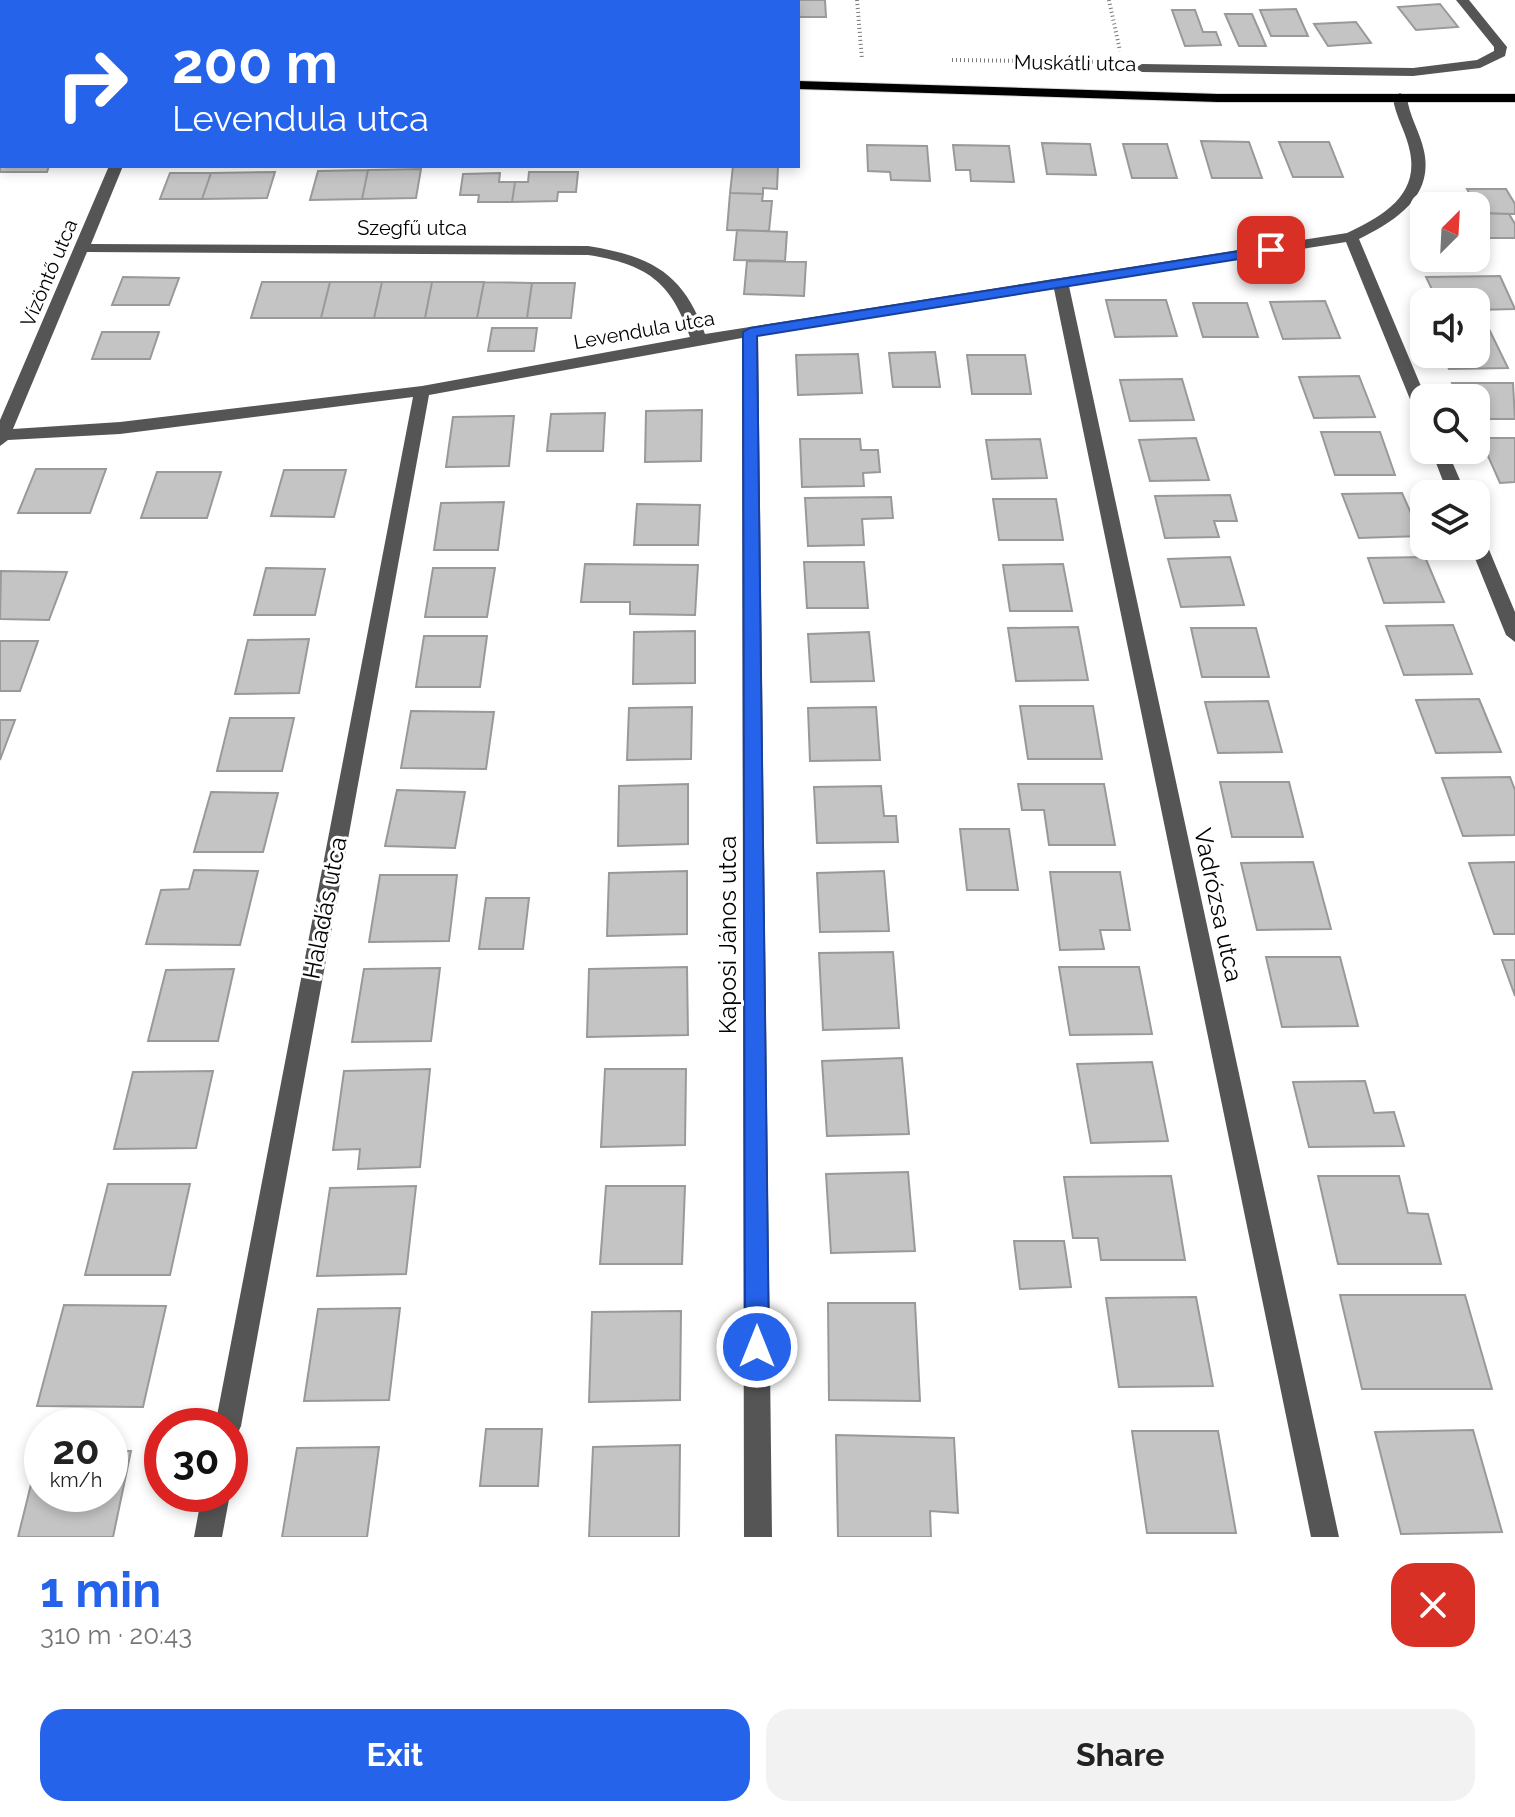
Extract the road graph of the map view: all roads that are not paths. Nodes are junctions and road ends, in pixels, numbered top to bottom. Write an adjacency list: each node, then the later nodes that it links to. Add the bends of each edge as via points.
1 (1462, 0): 2 (street, Muskátli utca, via 1501,47 1500,53 1480,64 1389,73)
2 (1142, 68)
3 (800, 84): 5 (main road, Muskátli utca, via 1218,98)
4 (1515, 96): 5 (main road, Muskátli utca)
5 (1400, 97): 7 (street, Levendula utca, via 1400,112 1420,162 1416,187 1389,218)
6 (115, 168): 8 (street, Vízöntő utca)
7 (1351, 237): 9 (street, Levendula utca); 12 (street)
8 (82, 248): 11 (street, Szegfű utca, via 604,252 638,262 665,278 682,299); 14 (street, Vízöntő utca)
9 (1061, 284): 10 (street, Levendula utca); 21 (street, Vadrózsa utca)
10 (750, 332): 11 (street, Levendula utca); 20 (street, Kaposi János utca)
11 (699, 340): 13 (street, Levendula utca)
12 (1412, 384)
13 (422, 391): 14 (street, Levendula utca); 17 (street, Haladás utca)
14 (1, 437)
15 (1484, 560): 16 (street)
16 (1515, 635)
17 (231, 1408)
18 (213, 1512): 19 (street)
19 (208, 1537)
20 (758, 1537)
21 (1325, 1537)

